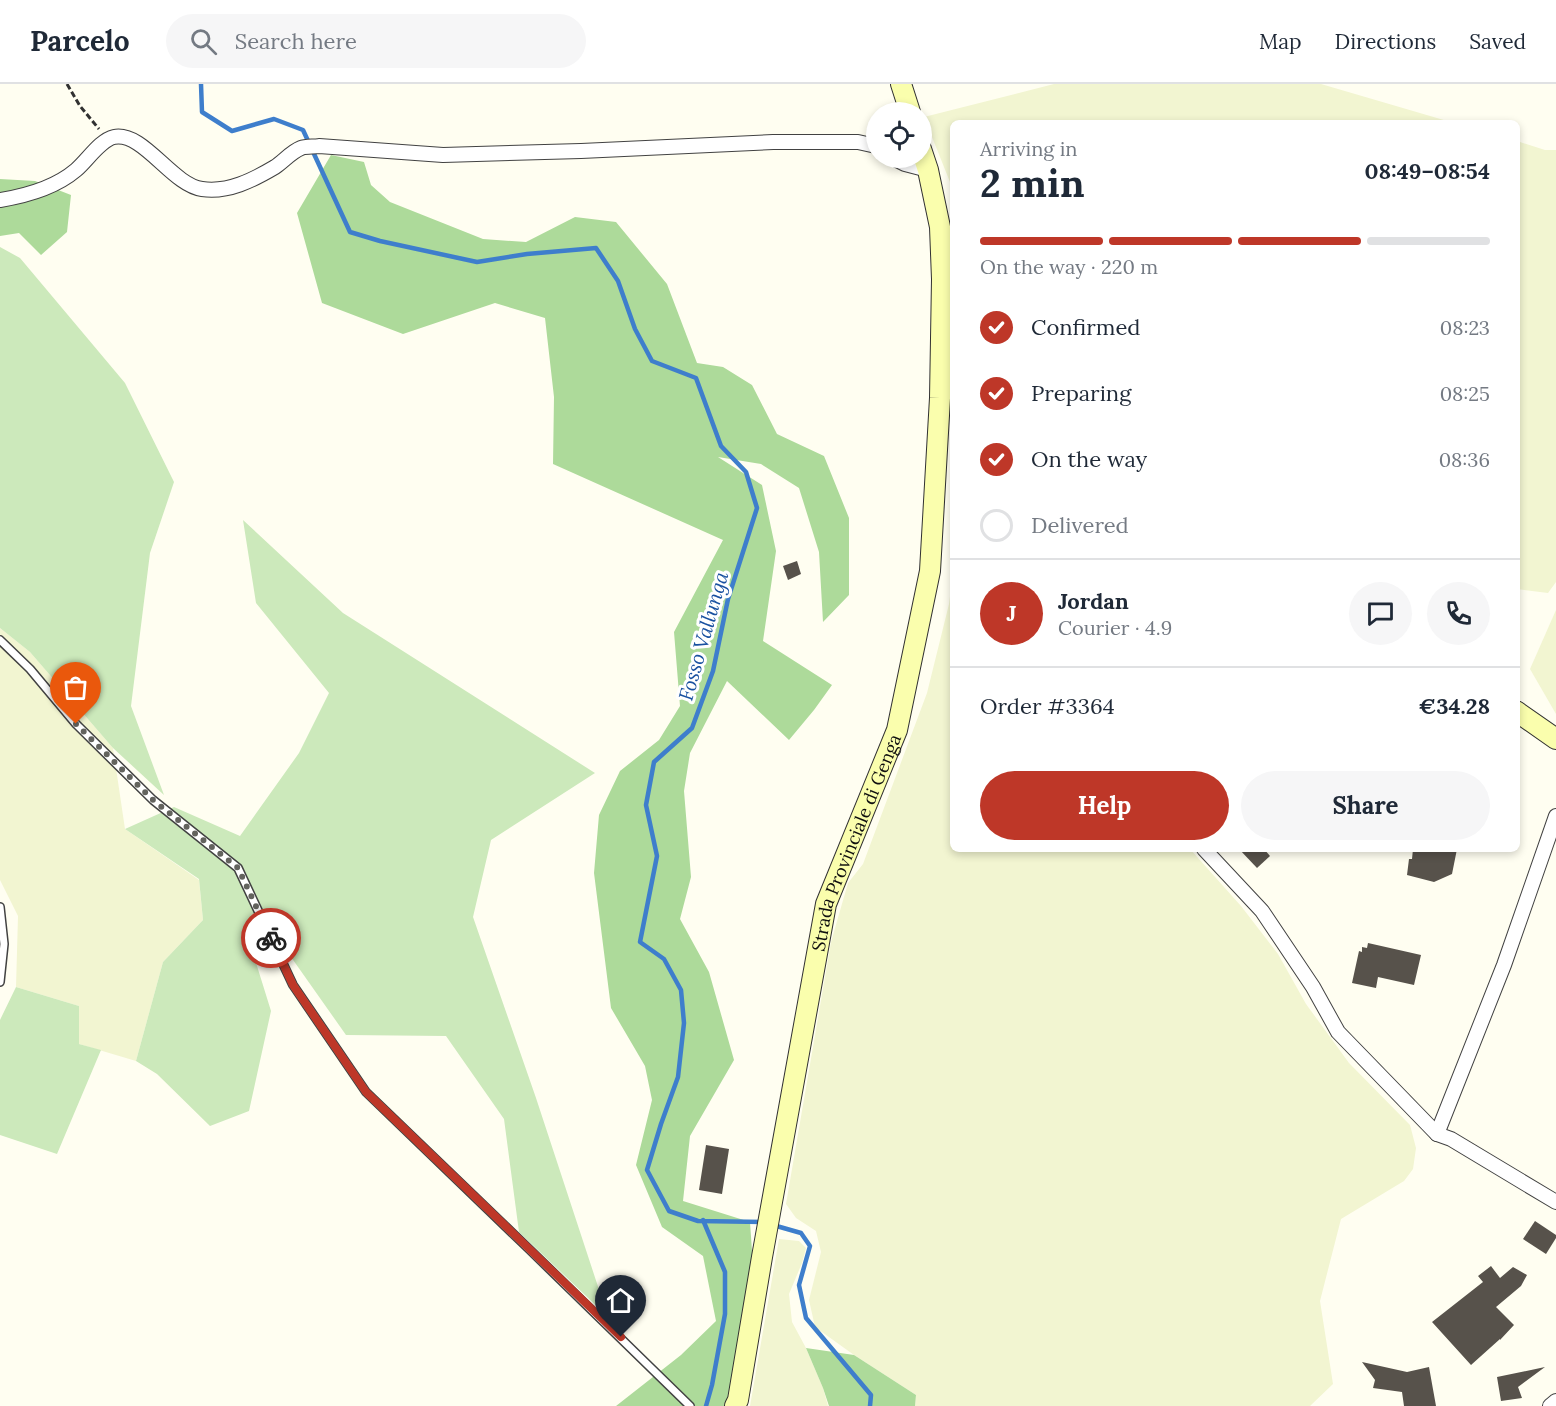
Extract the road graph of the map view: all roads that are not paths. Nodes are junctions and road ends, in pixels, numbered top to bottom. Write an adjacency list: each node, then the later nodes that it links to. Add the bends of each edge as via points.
1 (901, 84): 2 (main road)
2 (907, 102)
3 (866, 144): 6 (street, via 773,142 443,155 319,146 301,148 253,179 212,190 185,183 142,147 117,136 108,139 66,177)
4 (920, 168): 5 (street)
5 (928, 170): 7 (main road, Strada Provinciale di Genga)
6 (0, 201)
7 (947, 281): 19 (main road, Strada Provinciale di Genga, via 930,571 897,730 826,904)
8 (0, 640): 18 (lane, via 76,724 153,800 238,868 293,985 366,1092)
9 (1520, 714): 10 (main road)
10 (1556, 739)
11 (1556, 816): 15 (street, via 1504,965)
12 (1207, 852): 15 (street, via 1262,911 1338,1032)
13 (0, 907): 14 (lane, via 4,944)
14 (0, 982)
15 (1437, 1134): 16 (street, via 1451,1138)
16 (1556, 1202)
17 (1556, 1401): 20 (street)
18 (690, 1406)
19 (735, 1406)
20 (1550, 1406)

